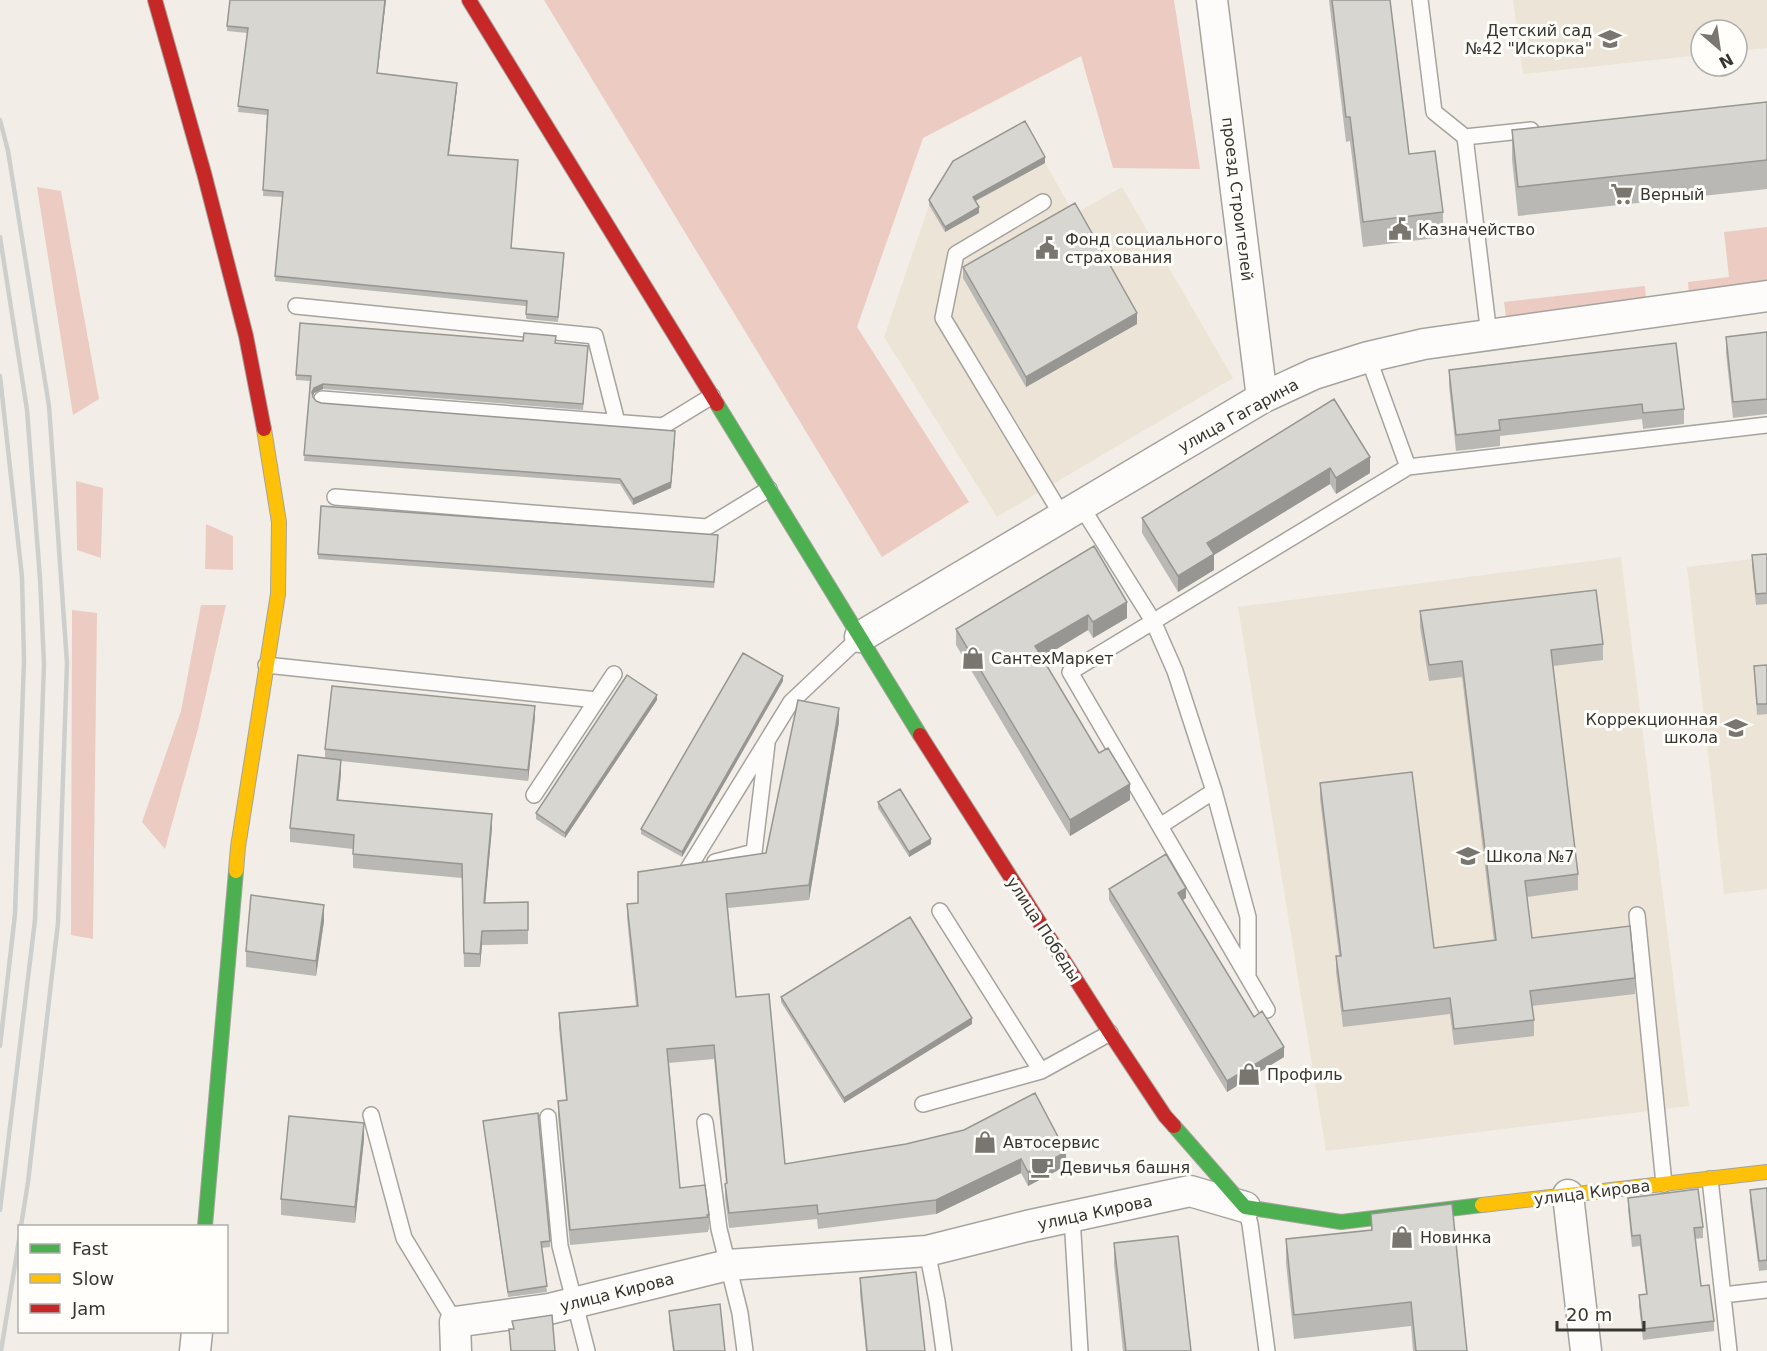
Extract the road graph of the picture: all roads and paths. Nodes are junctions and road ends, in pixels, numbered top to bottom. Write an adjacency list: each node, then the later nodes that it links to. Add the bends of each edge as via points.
1 (155, 0): 23 (street, via 240,315 269,458 279,522 278,594)
2 (469, 0): 12 (street, улица Победы)
3 (1212, 0): 13 (street, проезд Строителей)
4 (1420, 0): 6 (lane, via 1434,112)
5 (1549, 128): 6 (lane)
6 (1465, 137): 10 (lane)
7 (1042, 202): 20 (lane, via 956,254 943,318)
8 (1767, 296): 10 (street, улица Гагарина)
9 (296, 306): 15 (lane, via 595,336)
10 (1489, 335): 11 (street, улица Гагарина)
11 (1368, 357): 13 (street, улица Гагарина, via 1314,374); 17 (lane)
12 (712, 396): 15 (lane, via 663,426); 18 (street, улица Победы)
13 (1262, 398): 20 (street, улица Гагарина)
14 (322, 399): 15 (lane)
15 (617, 422)
16 (1767, 425): 17 (lane)
17 (1408, 467): 21 (lane)
18 (769, 489): 19 (lane, via 707,527); 22 (street, улица Победы)
19 (335, 497)
20 (1072, 511): 21 (lane); 22 (street, улица Гагарина)
21 (1153, 621): 27 (lane, via 1175,671); 29 (lane, via 1070,672)
22 (860, 637): 26 (lane, via 792,702); 34 (street, улица Победы)
23 (266, 665): 25 (lane); 46 (street, via 238,848)
24 (614, 674): 25 (lane)
25 (597, 700): 28 (lane)
26 (768, 738): 26 (lane, via 682,870 754,852)
27 (1214, 791): 29 (lane); 32 (lane, via 1248,917)
28 (534, 795)
29 (1160, 826): 32 (lane)
30 (940, 911): 35 (lane)
31 (1637, 915): 42 (lane)
32 (1248, 977): 33 (lane)
33 (1267, 1010)
34 (1110, 1033): 35 (lane); 44 (street, улица Победы, via 1165,1116)
35 (1041, 1071): 36 (lane)
36 (922, 1104)
37 (371, 1115): 53 (lane, via 404,1238)
38 (548, 1117): 51 (lane, via 560,1246)
39 (705, 1122): 48 (lane, via 719,1229)
40 (1767, 1172): 41 (street, улица Кирова)
41 (1710, 1179): 42 (street, улица Кирова); 50 (lane)
42 (1664, 1184): 43 (street, улица Кирова)
43 (1568, 1195): 44 (street, улица Кирова, via 1341,1222); 60 (street)
44 (1245, 1207): 45 (street, улица Кирова, via 1190,1191); 59 (lane)
45 (1072, 1217): 47 (street, улица Кирова); 58 (lane)
46 (205, 1225)
47 (927, 1251): 48 (street, улица Кирова); 57 (lane)
48 (728, 1265): 51 (street, улица Кирова); 56 (lane, via 740,1313)
49 (1767, 1290): 50 (lane)
50 (1723, 1295): 61 (lane)
51 (574, 1302): 53 (street, улица Кирова); 55 (lane)
52 (197, 1333): 54 (street)
53 (455, 1336)
54 (195, 1351)
55 (587, 1351)
56 (744, 1351)
57 (944, 1351)
58 (1080, 1351)
59 (1267, 1351)
60 (1586, 1351)
61 (1729, 1351)

